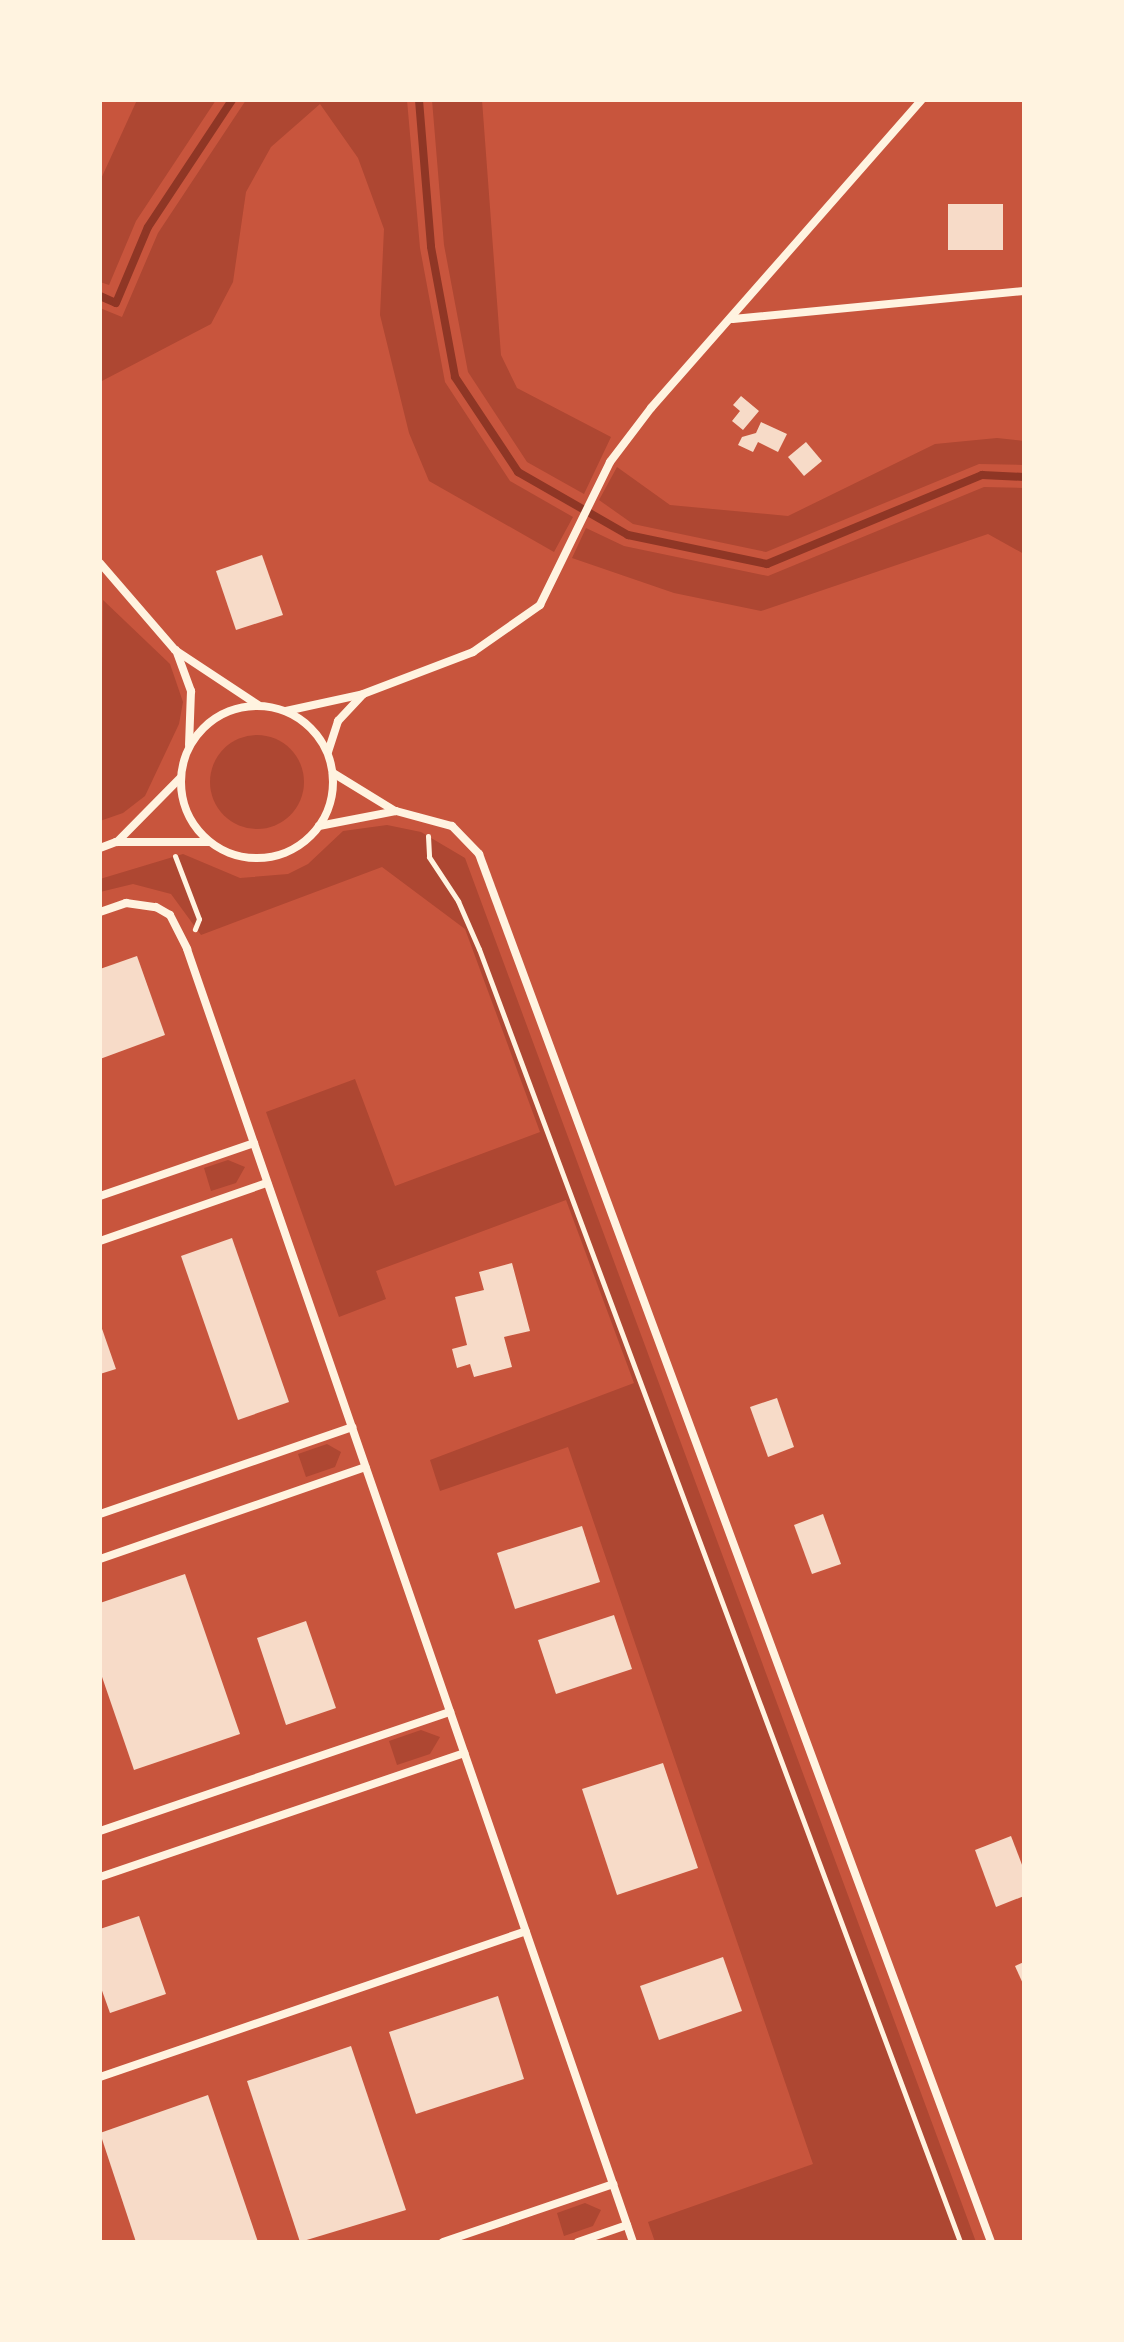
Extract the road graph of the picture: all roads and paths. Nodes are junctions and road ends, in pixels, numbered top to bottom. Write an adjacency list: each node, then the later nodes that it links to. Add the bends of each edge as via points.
1 (922, 100): 3 (street)
2 (1024, 291): 3 (street)
3 (733, 319): 6 (street, via 651,408 610,462 540,605 473,652)
4 (100, 563): 5 (street)
5 (175, 650): 7 (street); 9 (street, via 191,691)
6 (363, 694): 8 (street); 10 (street, via 338,721)
7 (258, 705): 8 (street); 9 (street, via 217,717)
8 (286, 711): 10 (street, via 318,735)
9 (188, 748): 12 (street)
10 (328, 752): 11 (street)
11 (333, 773): 13 (street); 15 (street, via 328,810)
12 (181, 777): 17 (street); 18 (street, via 183,801)
13 (396, 811): 14 (street); 15 (street)
14 (431, 819): 41 (path, via 429,857 458,901 479,949); 42 (street, via 466,837 496,894)
15 (319, 826): 18 (street, via 302,844 255,859)
16 (169, 840): 17 (street); 18 (street); 21 (path, via 199,919)
17 (116, 842): 19 (street)
18 (209, 842)
19 (100, 848)
20 (100, 912): 21 (street, via 126,903 156,907 170,915)
21 (187, 949): 22 (street)
22 (254, 1143): 23 (street); 24 (street)
23 (267, 1183): 25 (street); 26 (street)
24 (100, 1196)
25 (100, 1241)
26 (352, 1427): 27 (street); 28 (street)
27 (366, 1467): 29 (street); 30 (street)
28 (100, 1514)
29 (100, 1559)
30 (450, 1712): 31 (street); 32 (street)
31 (464, 1753): 33 (street); 34 (street)
32 (100, 1831)
33 (100, 1877)
34 (526, 1931): 35 (street); 36 (street)
35 (100, 2077)
36 (613, 2184): 37 (street); 38 (street)
37 (627, 2225): 39 (street); 40 (street)
38 (443, 2242)
39 (578, 2242)
40 (633, 2242)
41 (960, 2242)
42 (991, 2242)

